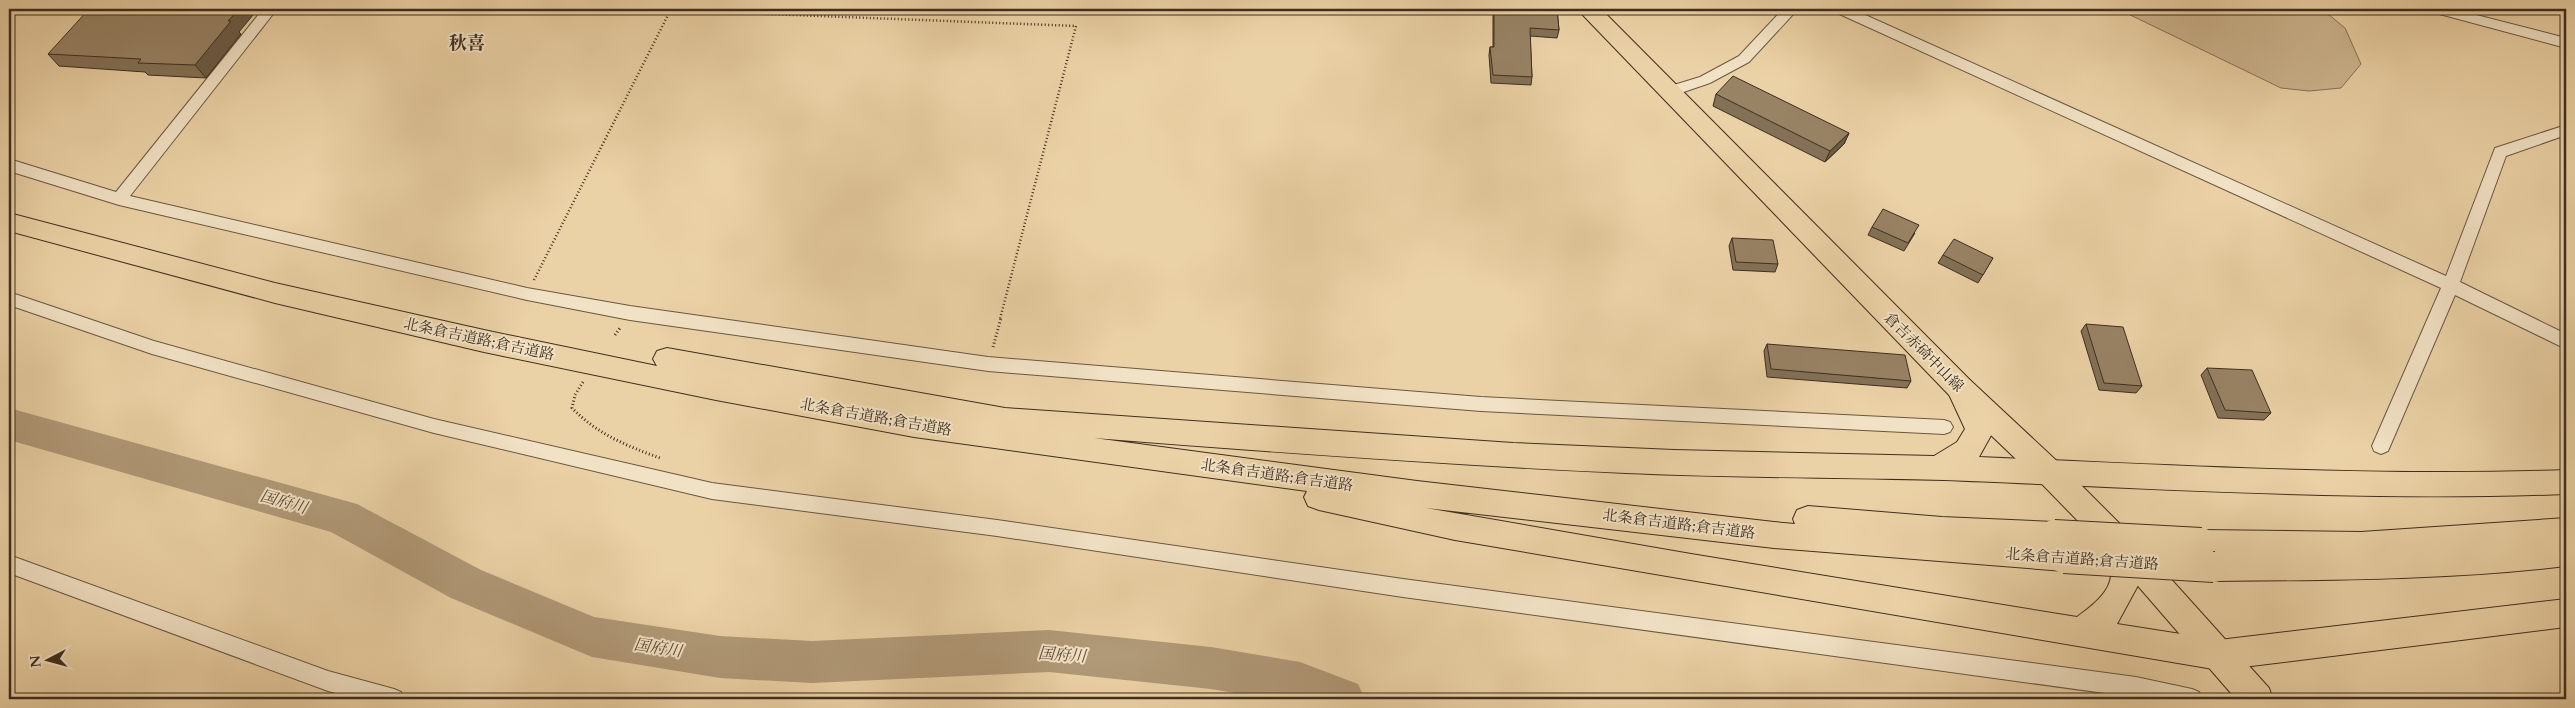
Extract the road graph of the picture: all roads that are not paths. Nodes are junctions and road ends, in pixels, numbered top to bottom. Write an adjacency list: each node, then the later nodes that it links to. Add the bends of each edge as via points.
1 (270, 9): 10 (street)
2 (1588, 9): 7 (main road, 倉吉赤碕中山線)
3 (1791, 9): 7 (street, via 1744,59 1705,80)
4 (1840, 9): 13 (street)
5 (2437, 9): 6 (street)
6 (2566, 43)
7 (1669, 92): 16 (main road, 倉吉赤碕中山線)
8 (2566, 130): 13 (street, via 2500,152)
9 (9, 165): 10 (street)
10 (120, 199): 18 (street, via 527,294 630,313 988,364 1481,404)
11 (9, 205): 17 (main road, 北条倉吉道路;倉吉道路, via 289,280 477,321 727,371)
12 (9, 222): 20 (main road, 北条倉吉道路;倉吉道路, via 275,294 484,341 716,389 914,425)
13 (2451, 285): 15 (street); 19 (street)
14 (9, 298): 34 (street, via 152,347 434,426 712,491 2136,687)
15 (2566, 342)
16 (1960, 388): 21 (main road, via 1980,430 1967,451); 22 (main road, 倉吉赤碕中山線)
17 (1006, 419): 21 (main road, via 1344,446 1586,459); 25 (main road, 北条倉吉道路;倉吉道路, via 1297,463 1771,516 1942,530)
18 (1944, 427)
19 (2381, 446)
20 (1120, 454): 25 (main road, 北条倉吉道路;倉吉道路, via 1417,494 1774,535); 31 (main road, via 1455,526)
21 (1938, 468): 22 (main road)
22 (2050, 473): 23 (main road, via 2280,484 2414,486); 26 (main road, 倉吉赤碕中山線)
23 (2566, 482)
24 (2566, 531): 28 (main road, 北条倉吉道路;倉吉道路)
25 (2059, 547): 28 (main road, 北条倉吉道路;倉吉道路, bridge)
26 (2123, 547): 31 (main road, via 2127,578 2110,611); 32 (main road, 倉吉赤碕中山線)
27 (2566, 553): 28 (main road, 北条倉吉道路;倉吉道路, via 2374,567)
28 (2207, 555)
29 (9, 564): 33 (street, via 328,680)
30 (2566, 613): 32 (main road)
31 (2081, 633): 32 (main road)
32 (2219, 655): 35 (main road, 倉吉赤碕中山線)
33 (394, 699)
34 (2192, 699)
35 (2257, 699)

